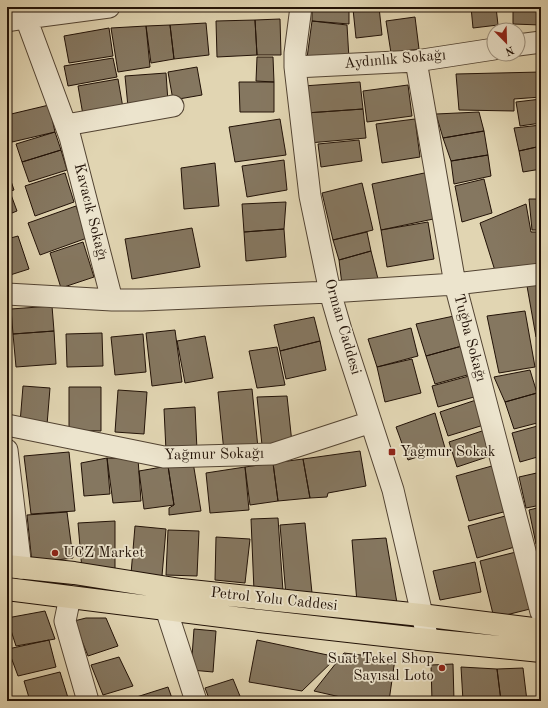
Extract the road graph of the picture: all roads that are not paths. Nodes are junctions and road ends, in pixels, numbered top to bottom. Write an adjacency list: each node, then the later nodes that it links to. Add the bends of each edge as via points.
1 (109, 7): 3 (street)
2 (301, 7): 8 (street, Orman Caddesi)
3 (17, 20): 10 (street, Kavacık Sokağı)
4 (541, 42): 5 (street)
5 (526, 44)
6 (486, 50): 7 (street, Aydınlık Sokağı)
7 (416, 61): 8 (street, Aydınlık Sokağı); 12 (street, Tuğba Sokağı)
8 (295, 67): 13 (street, Orman Caddesi, via 310,196)
9 (173, 106): 10 (street)
10 (66, 125): 15 (street, Kavacık Sokağı)
11 (541, 274): 12 (street)
12 (455, 284): 13 (street); 23 (street, Tuğba Sokağı)
13 (330, 292): 15 (street); 16 (street, Orman Caddesi)
14 (7, 294): 15 (street)
15 (112, 300)
16 (371, 422): 17 (street, Yağmur Sokağı, via 273,454 164,457); 24 (street, Orman Caddesi, via 393,490)
17 (7, 425)
18 (7, 450): 19 (street)
19 (14, 567): 24 (main road, Petrol Yolu Caddesi, via 181,590)
20 (7, 589): 21 (main road, Petrol Yolu Caddesi)
21 (70, 597): 22 (main road, Petrol Yolu Caddesi); 28 (street, via 65,620)
22 (166, 609): 26 (main road, Petrol Yolu Caddesi); 29 (street)
23 (541, 612)
24 (421, 615): 25 (main road, Petrol Yolu Caddesi); 26 (street, Orman Caddesi)
25 (541, 630)
26 (428, 640): 27 (main road, Petrol Yolu Caddesi)
27 (541, 651)
28 (88, 701)
29 (196, 701)

